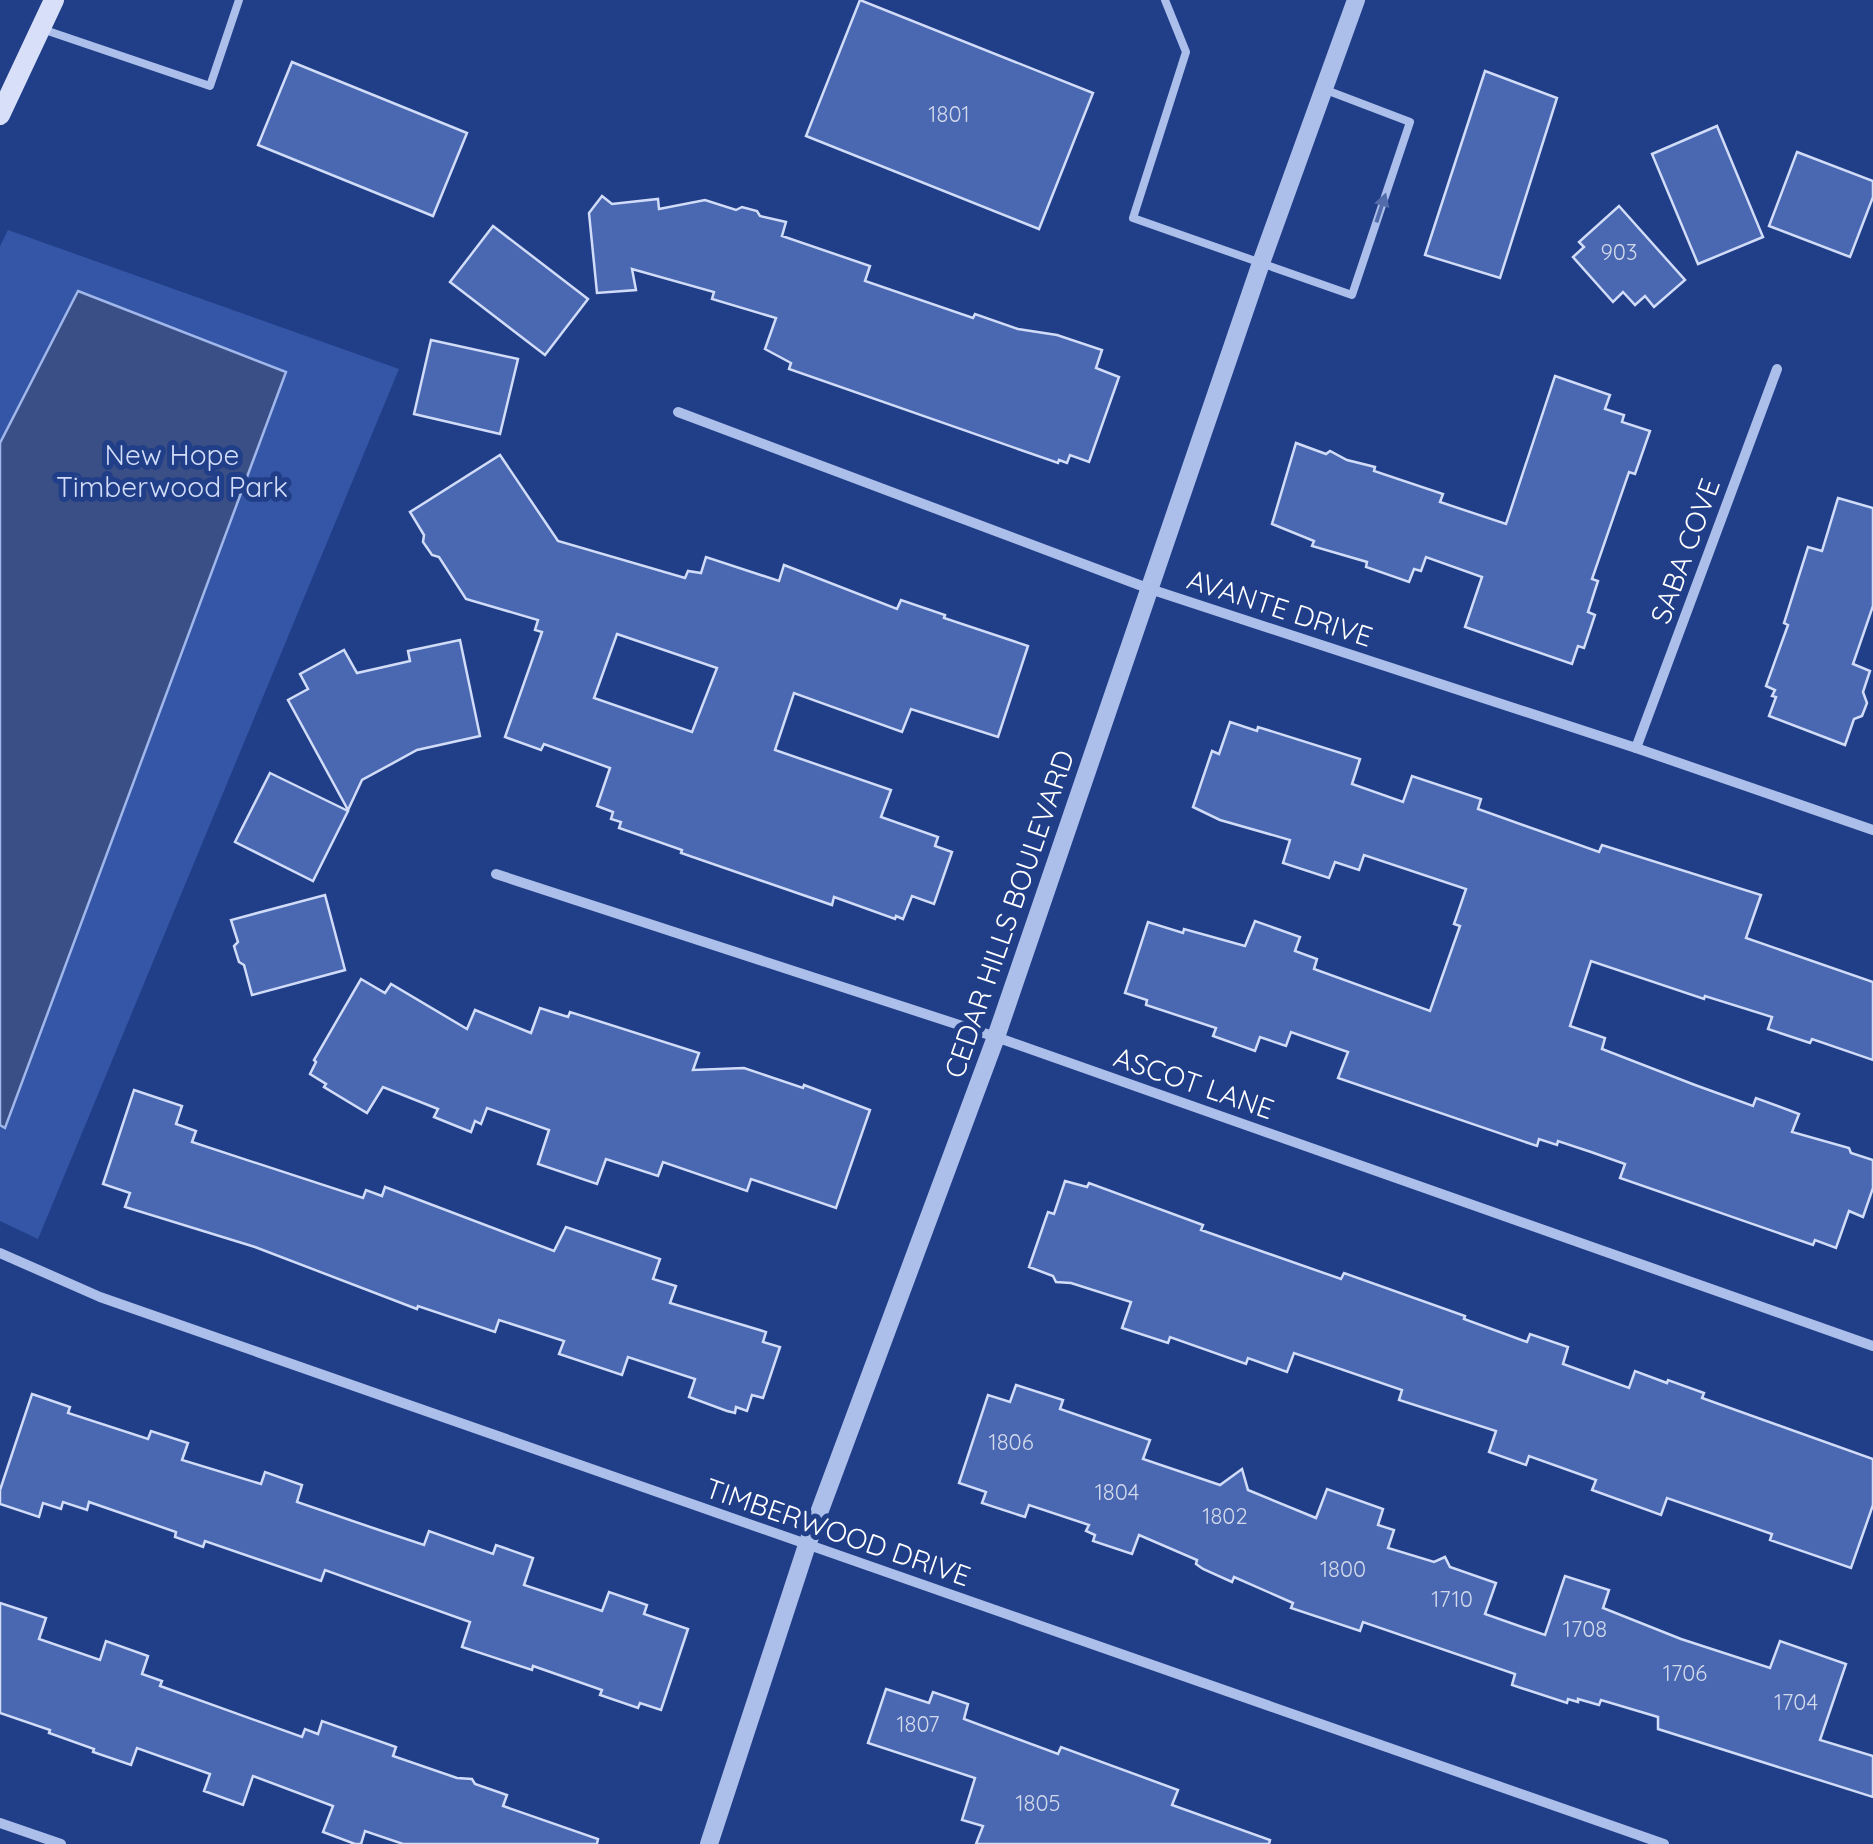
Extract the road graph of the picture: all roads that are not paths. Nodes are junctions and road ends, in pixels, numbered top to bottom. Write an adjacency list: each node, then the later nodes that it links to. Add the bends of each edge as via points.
1 (54, 0): 5 (main road)
2 (239, 0): 5 (lane, via 210,86)
3 (1165, 0): 8 (lane, via 1186,52 1132,218)
4 (1356, 0): 6 (street, CEDAR HILLS BOULEVARD)
5 (42, 29): 7 (main road)
6 (1323, 89): 8 (street, CEDAR HILLS BOULEVARD); 8 (lane, one-way to 6, via 1352,295 1410,122)
7 (0, 115)
8 (1262, 263): 11 (street, CEDAR HILLS BOULEVARD)
9 (1777, 369): 12 (street, SABA COVE)
10 (678, 412): 11 (street, AVANTE DRIVE)
11 (1150, 590): 12 (street, AVANTE DRIVE); 15 (street, CEDAR HILLS BOULEVARD)
12 (1636, 748): 13 (street, AVANTE DRIVE)
13 (1873, 830)
14 (496, 874): 15 (street, ASCOT LANE)
15 (996, 1037): 17 (street, ASCOT LANE); 18 (street, CEDAR HILLS BOULEVARD)
16 (0, 1253): 18 (street, TIMBERWOOD DRIVE, via 100,1298)
17 (1873, 1346)
18 (806, 1545): 21 (street, CEDAR HILLS BOULEVARD); 22 (street, TIMBERWOOD DRIVE)
19 (0, 1823): 20 (street)
20 (61, 1844)
21 (709, 1844)
22 (1664, 1844)

